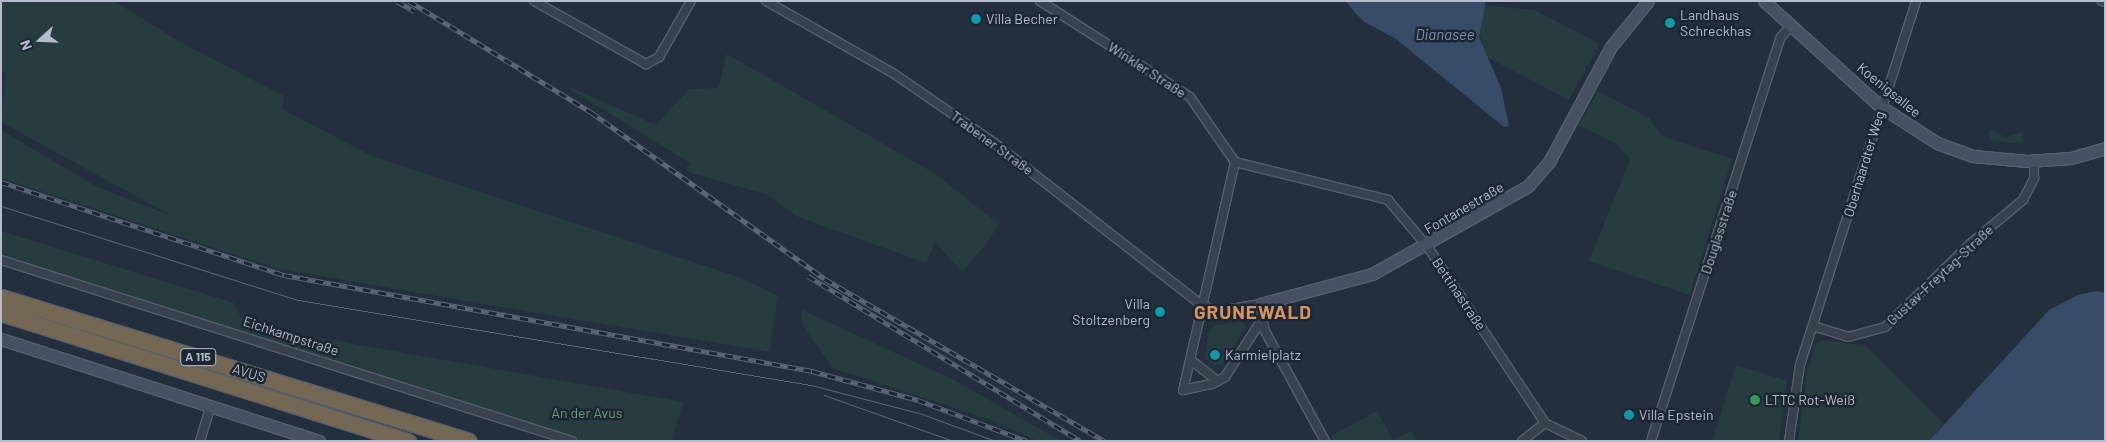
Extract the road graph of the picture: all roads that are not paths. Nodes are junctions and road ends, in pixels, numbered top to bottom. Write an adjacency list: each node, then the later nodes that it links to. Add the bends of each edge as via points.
1 (534, 1): 2 (street, via 646,64 659,57)
2 (691, 1)
3 (766, 1): 18 (street, Trabener Straße, via 893,73 993,142)
4 (1040, 1): 12 (street, Winkler Straße, via 1190,98)
5 (1648, 1): 13 (street, Fontanestraße, via 1610,48 1535,180)
6 (1764, 1): 8 (street, Koenigsallee)
7 (1916, 1): 9 (street, Oberhaardter Weg)
8 (1791, 26): 9 (street, Koenigsallee); 36 (street, Douglasstraße, via 1781,37)
9 (1881, 108): 11 (street, Koenigsallee, via 1947,147 1973,156); 21 (street, Oberhaardter Weg)
10 (2105, 148): 11 (street, Koenigsallee)
11 (2034, 161): 21 (street, Gustav-Freytag-Straße, via 2034,178 2023,200 1948,264 1885,327 1848,337)
12 (1235, 162): 13 (street, Bettinastraße, via 1388,200); 18 (street)
13 (1427, 246): 17 (street, Fontanestraße, via 1372,274); 27 (street, Bettinastraße)
14 (1, 260): 32 (street, Eichkampstraße)
15 (1, 286): 26 (highway)
16 (1, 297): 26 (highway, AVUS / A 115)
17 (1260, 304): 18 (street, Fontanestraße, via 1219,311); 20 (street)
18 (1203, 306): 23 (street)
19 (1, 313): 30 (highway, AVUS / A 115)
20 (1261, 320): 24 (street); 33 (street)
21 (1813, 326): 37 (street, Oberhaardter Weg, via 1796,381)
22 (1, 339): 25 (street)
23 (1192, 361): 24 (street); 24 (street, via 1183,390)
24 (1218, 381)
25 (211, 406): 28 (street); 29 (street)
26 (396, 418): 31 (highway, AVUS / A 115)
27 (1545, 423): 34 (street); 35 (street)
28 (200, 441)
29 (319, 441)
30 (408, 441)
31 (468, 441)
32 (572, 441)
33 (1325, 441)
34 (1522, 441)
35 (1582, 441)
36 (1651, 441)
37 (1789, 441)

